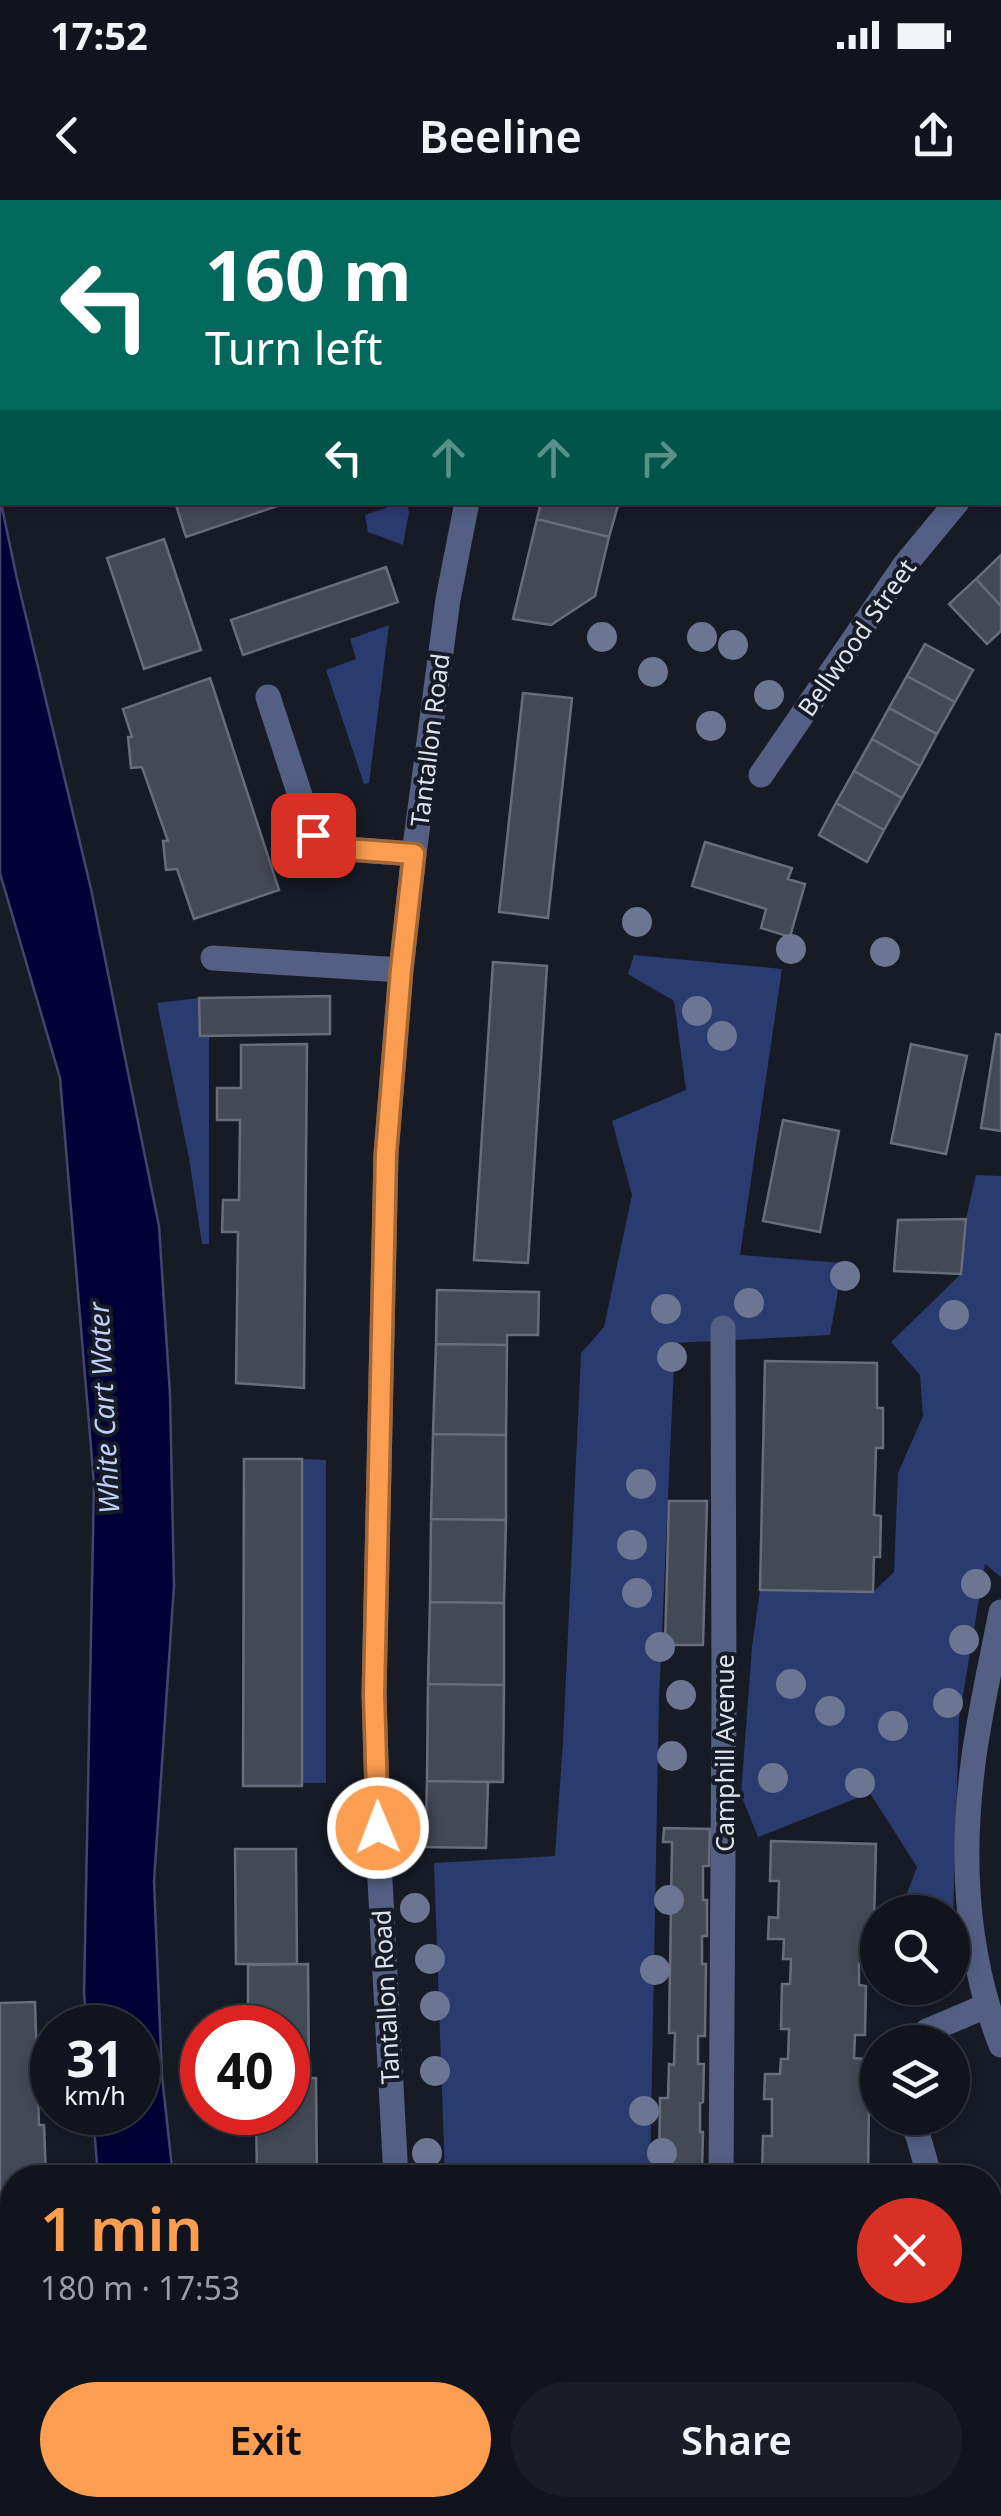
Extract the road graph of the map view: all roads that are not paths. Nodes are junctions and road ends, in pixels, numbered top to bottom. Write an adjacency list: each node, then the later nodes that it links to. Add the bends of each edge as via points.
1 (466, 505): 5 (street, Tantallon Road)
2 (955, 505): 4 (street, Bellwood Street, via 904,566)
3 (268, 697): 5 (street, via 313,835 332,848)
4 (760, 775)
5 (414, 854): 7 (street, Tantallon Road)
6 (214, 958): 7 (street)
7 (401, 970): 13 (street, Tantallon Road, via 386,1154 374,1694)
8 (723, 1328): 14 (street, Camphill Avenue)
9 (1001, 1612): 10 (street, via 972,1770 966,1845 968,1904)
10 (995, 2023): 11 (street)
11 (970, 2026)
12 (918, 2135): 15 (street)
13 (395, 2165)
14 (721, 2165)
15 (926, 2165)

